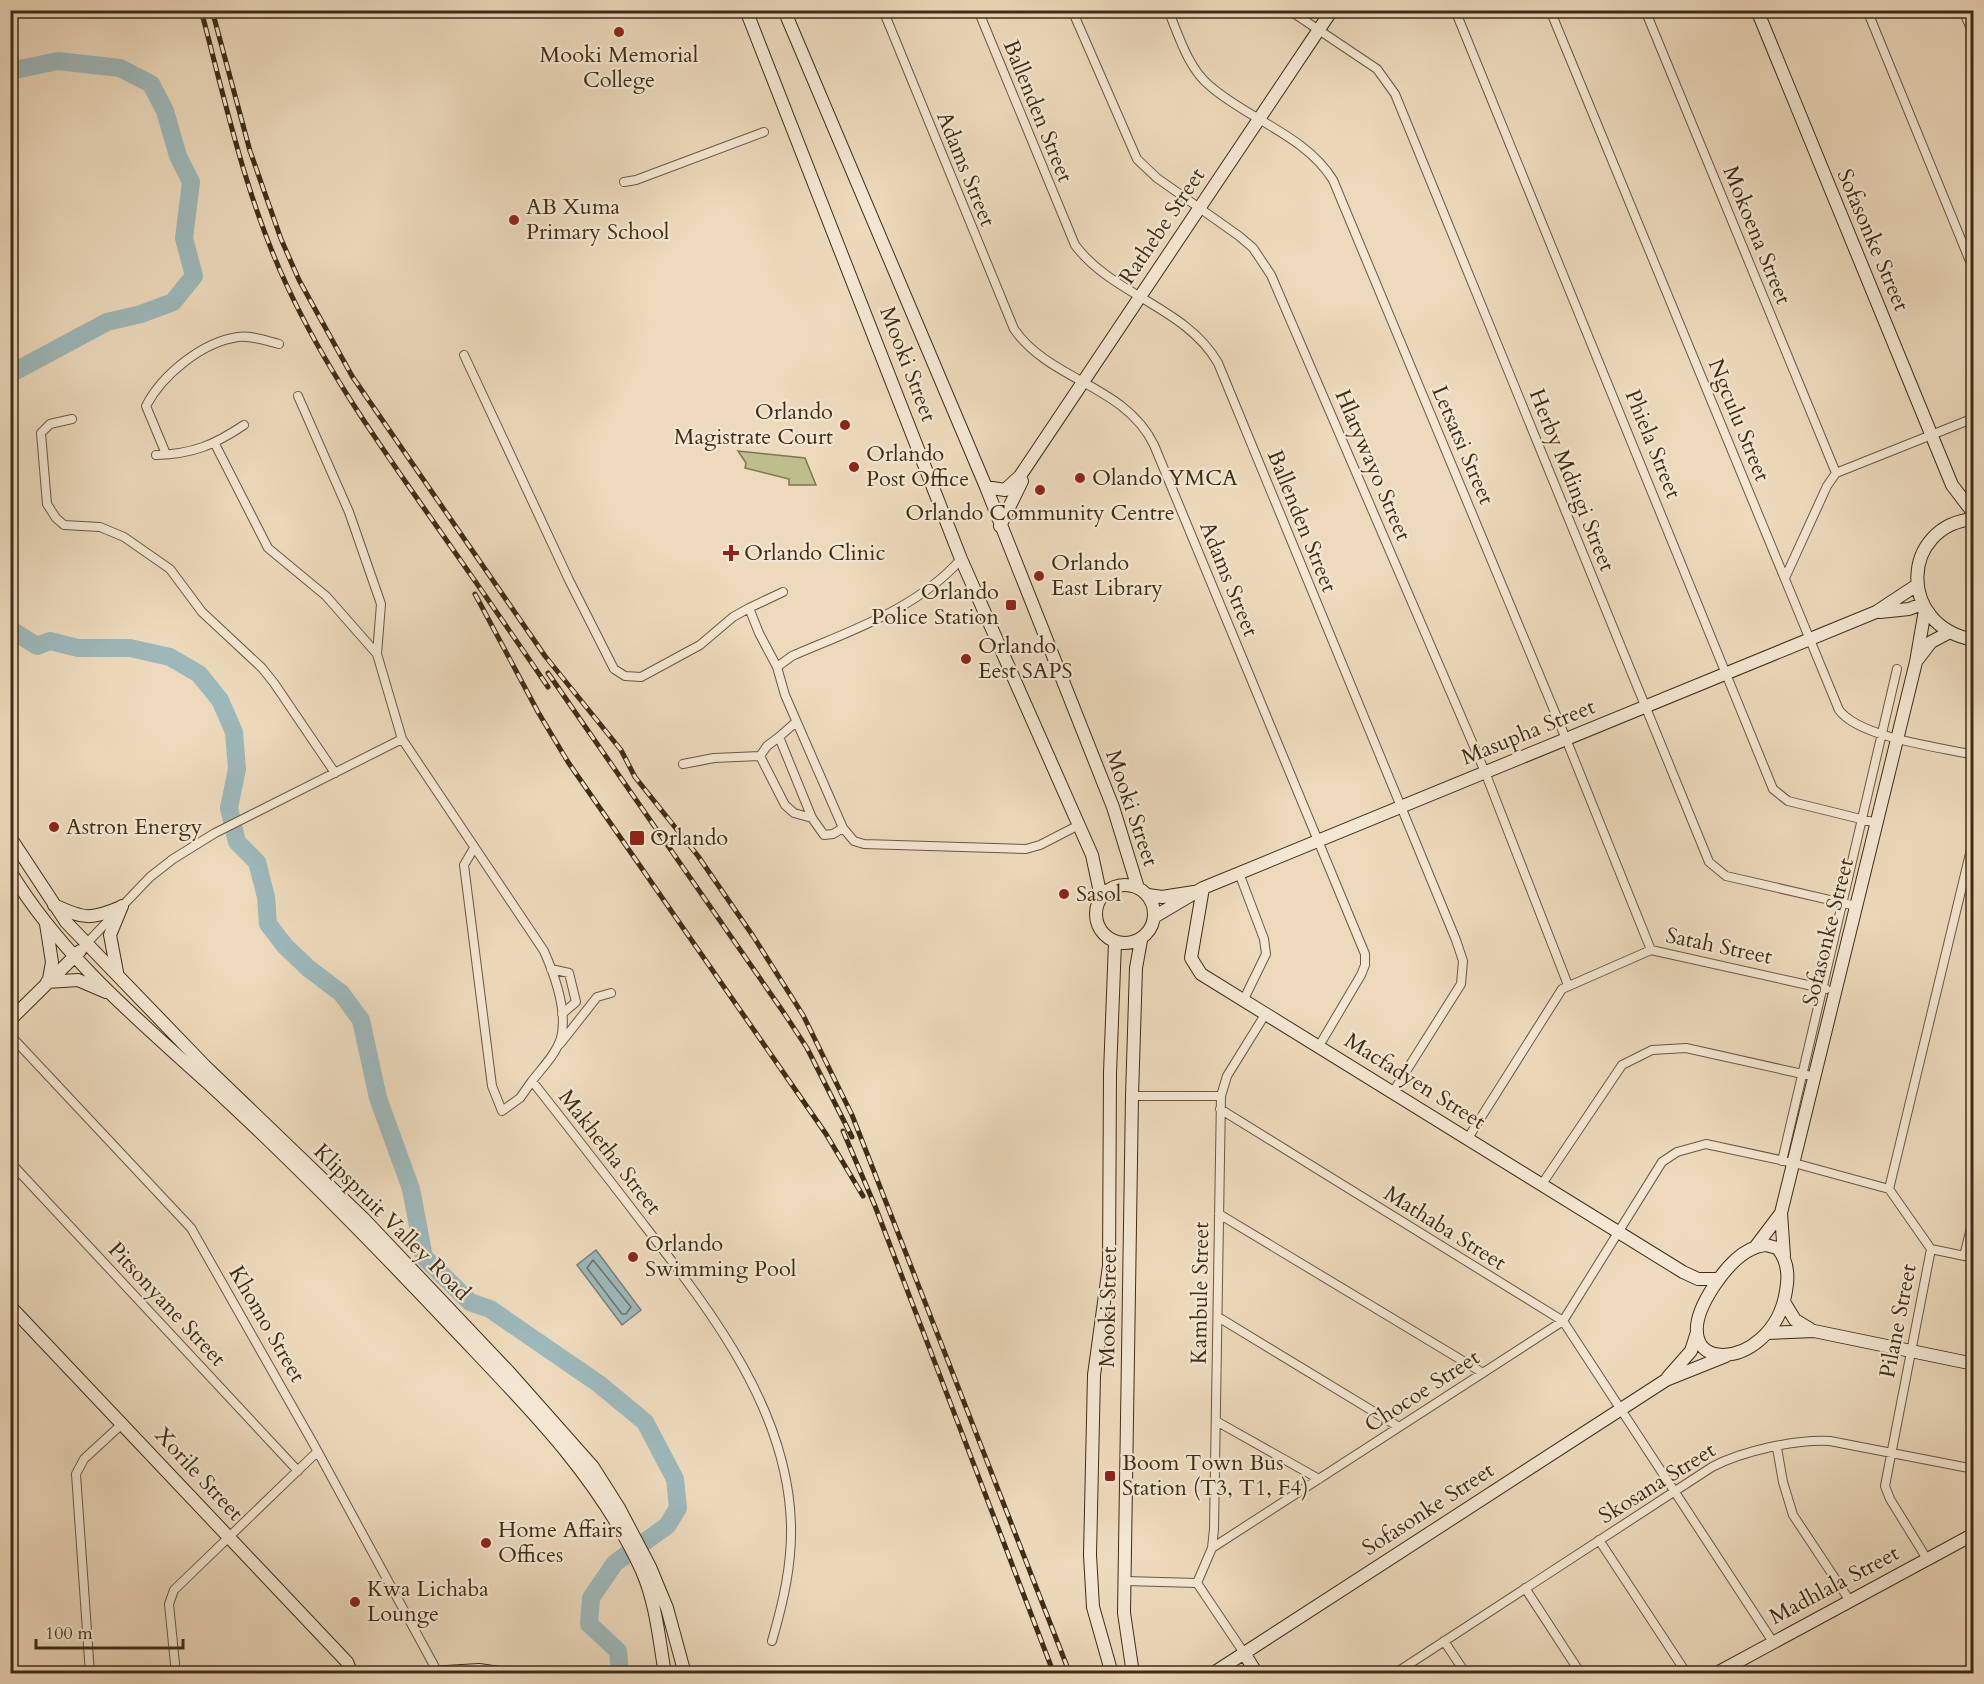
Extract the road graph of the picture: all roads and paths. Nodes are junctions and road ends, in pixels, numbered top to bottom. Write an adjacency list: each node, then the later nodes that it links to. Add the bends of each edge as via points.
1 (746, 10): 41 (main road, Mooki Street)
2 (784, 10): 37 (main road, Mooki Street)
3 (883, 10): 25 (street, Adams Street, via 1007,316 1032,351)
4 (978, 10): 22 (street, Ballenden Street, via 1075,245 1093,267)
5 (1072, 10): 20 (street, Hlatywayo Street, via 1137,159 1156,178)
6 (1168, 10): 17 (street, Letsatsi Street, via 1192,65 1202,78)
7 (1289, 10): 15 (street, Herby Mdingi Street)
8 (1332, 10): 15 (main road, Rathebe Street)
9 (1455, 10): 57 (street, Phiela Street)
10 (1550, 10): 44 (street, Ngculu Street)
11 (1645, 10): 35 (street, Mokoena Street)
12 (1757, 10): 30 (main road, Sofasonke Street)
13 (1867, 10): 21 (street)
14 (1963, 10): 16 (street)
15 (1319, 30): 17 (main road, Rathebe Street); 58 (street, Herby Mdingi Street, via 1377,69 1395,94)
16 (1974, 36)
17 (1260, 119): 20 (main road, Rathebe Street); 64 (street, Letsatsi Street, via 1309,151 1333,180)
18 (764, 132): 19 (street)
19 (624, 182)
20 (1200, 209): 22 (main road, Rathebe Street); 68 (street, Hlatywayo Street, via 1253,248 1271,274)
21 (1974, 272)
22 (1141, 296): 25 (main road, Rathebe Street); 70 (street, Ballenden Street, via 1202,340 1218,363)
23 (279, 344): 33 (street, via 238,336 198,354 166,378 146,406)
24 (464, 355): 48 (street, via 614,669 625,676 641,677 700,645)
25 (1083, 382): 34 (main road, Rathebe Street); 78 (street, Adams Street, via 1126,408 1146,429)
26 (298, 396): 53 (street, via 352,522 381,604)
27 (1974, 418): 30 (street)
28 (72, 419): 69 (street, via 50,424 41,433 51,512 64,525 100,528 124,537 170,569 202,612 268,675)
29 (244, 425): 31 (street)
30 (1931, 437): 35 (street); 36 (main road, Sofasonke Street)
31 (215, 444): 33 (street); 53 (street, via 268,548 326,596)
32 (156, 454): 33 (street)
33 (166, 454)
34 (1027, 466): 37 (main road, Rathebe Street, via 1005,490); 40 (main road, Rathebe Street)
35 (1836, 474): 44 (street)
36 (1952, 486): 38 (main road, Sofasonke Street); 39 (main road, Sofasonke Street)
37 (986, 488): 40 (main road, Mooki Street)
38 (1974, 516): 39 (main road, Sofasonke Street)
39 (1956, 522): 45 (main road, Sofasonke Street, via 1926,548 1918,566)
40 (1000, 526): 82 (main road, Mooki Street)
41 (961, 559): 42 (street); 43 (main road, Mooki Street)
42 (948, 573): 43 (street); 55 (street, via 900,608 792,656)
43 (968, 574): 74 (main road, Mooki Street)
44 (1785, 578): 51 (street, Ngculu Street)
45 (1917, 585): 47 (main road, Sofasonke Street); 49 (main road, Masupha Street)
46 (783, 592): 48 (street)
47 (1924, 607): 49 (main road, Masupha Street); 50 (main road, Sofasonke Street); 54 (main road, Sofasonke Street)
48 (749, 608): 55 (street)
49 (1876, 612): 51 (main road, Masupha Street)
50 (1948, 633): 52 (main road, Sofasonke Street); 54 (main road, Sofasonke Street, via 1931,642)
51 (1809, 639): 57 (main road, Masupha Street); 60 (street, Ngculu Street, via 1829,690 1845,717)
52 (1974, 640)
53 (377, 654): 63 (street, Makhetha Street)
54 (1916, 662): 62 (main road, Sofasonke Street)
55 (777, 667): 59 (street)
56 (1896, 669): 60 (street)
57 (1727, 673): 58 (main road, Masupha Street); 72 (street, Phiela Street, via 1777,795)
58 (1644, 707): 64 (main road, Masupha Street); 86 (street, Herby Mdingi Street, via 1713,867 1726,876)
59 (796, 722): 61 (street); 75 (street)
60 (1880, 733): 62 (street, Ngculu Street); 72 (street)
61 (779, 737): 66 (street); 71 (street)
62 (1898, 737): 65 (street, Ngculu Street); 73 (main road, Sofasonke Street)
63 (402, 739): 69 (street); 79 (street, Makhetha Street)
64 (1566, 739): 68 (main road, Masupha Street); 94 (street, Letsatsi Street)
65 (1974, 755)
66 (760, 756): 67 (street); 71 (street, via 785,805 794,813)
67 (683, 764)
68 (1485, 772): 70 (main road, Masupha Street); 100 (street, Hlatywayo Street)
69 (336, 773): 87 (street, via 215,833 150,877)
70 (1400, 807): 78 (main road, Masupha Street); 114 (street, Ballenden Street, via 1456,940 1464,977)
71 (812, 818): 75 (street, via 824,835)
72 (1860, 818): 73 (street, Phiela Street); 86 (street)
73 (1876, 823): 88 (main road, Sofasonke Street)
74 (1079, 825): 75 (street, via 1040,845 1011,850 864,844 854,841); 84 (main road, Mooki Street, via 1092,855)
75 (843, 828)
76 (10, 837): 85 (main road, Klipspruit Valley Road)
77 (1974, 837): 122 (street)
78 (1318, 841): 81 (main road, Masupha Street); 110 (street, Adams Street, via 1361,942 1365,965)
79 (474, 848): 97 (street, Makhetha Street, via 544,951); 113 (street, via 464,865 492,1086 502,1112 520,1098)
80 (10, 871): 90 (main road, Klipspruit Valley Road)
81 (1239, 873): 83 (main road, Masupha Street); 105 (street, via 1266,954)
82 (1143, 891): 83 (main road, Masupha Street, via 1162,897); 84 (main road, via 1128,885 1115,886); 89 (main road, via 1153,903)
83 (1195, 893): 89 (main road, Masupha Street); 95 (main road, via 1160,921); 105 (main road, Macfadyen Street, via 1191,958 1201,974)
84 (1101, 897): 91 (main road, via 1096,922)
85 (51, 903): 87 (main road, via 85,918); 93 (main road, Klipspruit Valley Road)
86 (1842, 903): 88 (street, Herby Mdingi Street); 101 (street)
87 (122, 906): 93 (street); 98 (main road, via 110,935)
88 (1856, 906): 102 (main road, Sofasonke Street)
89 (1154, 917): 92 (main road)
90 (45, 921): 96 (main road, Klipspruit Valley Road); 99 (main road, via 52,949)
91 (1110, 940): 92 (main road, via 1127,944); 184 (main road, Mooki Street, via 1109,1266 1094,1376 1090,1555 1093,1607)
92 (1141, 940): 95 (main road, Mooki Street)
93 (86, 944): 96 (main road); 98 (main road, Klipspruit Valley Road)
94 (1651, 950): 100 (street, Satah Street); 101 (street, Satah Street)
95 (1138, 954): 115 (main road, Mooki Street)
96 (75, 955): 99 (main road); 104 (main road, Klipspruit Valley Road)
97 (551, 969): 107 (street, Makhetha Street); 107 (street, via 569,973 576,1002)
98 (117, 975): 158 (main road, Klipspruit Valley Road, via 363,1218 477,1338 579,1450)
99 (48, 980): 104 (main road, via 78,980); 108 (main road)
100 (1568, 985): 118 (street, Satah Street, via 1557,994)
101 (1821, 988): 102 (street, Satah Street); 112 (street)
102 (1835, 992): 112 (main road, Sofasonke Street)
103 (611, 993): 111 (street, via 597,997)
104 (115, 997): 158 (main road, Klipspruit Valley Road, via 381,1251 549,1431)
105 (1244, 999): 106 (main road, Macfadyen Street)
106 (1266, 1013): 110 (main road, Macfadyen Street); 116 (street, Kambule Street, via 1227,1076)
107 (562, 1014): 111 (street, Makhetha Street, via 561,1039)
108 (10, 1020)
109 (10, 1035): 152 (street, Khomo Street, via 191,1228)
110 (1319, 1046): 114 (main road, Macfadyen Street)
111 (554, 1053): 113 (street, Makhetha Street)
112 (1808, 1075): 120 (main road, Sofasonke Street); 121 (street, via 1686,1048 1639,1055 1614,1073)
113 (532, 1081): 170 (street, Makhetha Street, via 706,1307 751,1382 768,1419 782,1463 791,1524 783,1603)
114 (1393, 1092): 118 (main road, Macfadyen Street)
115 (1132, 1096): 116 (street); 165 (main road, Mooki Street)
116 (1221, 1096): 117 (street, Kambule Street)
117 (1220, 1109): 124 (street, Kambule Street); 138 (street, Mathaba Street)
118 (1468, 1138): 121 (main road, Macfadyen Street)
119 (10, 1162): 155 (street, Pitsonyane Street)
120 (1788, 1162): 122 (street); 123 (main road, Sofasonke Street); 126 (street, Chocoe Street, via 1706,1144 1677,1152 1662,1162)
121 (1542, 1184): 126 (main road, Macfadyen Street)
122 (1889, 1189): 128 (street, Pilane Street)
123 (1781, 1213): 127 (main road, Sofasonke Street); 131 (main road, Sofasonke Street)
124 (1219, 1214): 137 (street, Kambule Street); 145 (street)
125 (1974, 1216): 129 (street)
126 (1618, 1232): 132 (main road, Macfadyen Street); 138 (street, Chocoe Street)
127 (1756, 1246): 131 (main road, via 1772,1245); 133 (main road, Sofasonke Street, via 1734,1261)
128 (1931, 1249): 129 (street); 142 (street, Pilane Street)
129 (1964, 1256): 130 (street)
130 (1974, 1258)
131 (1784, 1259): 134 (main road, Sofasonke Street, via 1788,1275)
132 (1683, 1272): 133 (main road, Macfadyen Street, via 1698,1279); 136 (main road, Macfadyen Street, via 1699,1290)
133 (1719, 1279): 136 (main road, Sofasonke Street)
134 (1784, 1302): 139 (main road, via 1795,1320); 141 (main road, Sofasonke Street)
135 (10, 1305): 149 (main road, Xorile Street)
136 (1702, 1309): 140 (main road, Sofasonke Street)
137 (1218, 1317): 148 (street, Kambule Street); 150 (street)
138 (1563, 1321): 145 (street, Chocoe Street); 147 (street, Mathaba Street)
139 (1814, 1331): 141 (main road); 142 (main road)
140 (1697, 1332): 143 (main road, via 1710,1353); 146 (main road, Sofasonke Street, via 1690,1351)
141 (1767, 1333): 143 (main road, Sofasonke Street, via 1743,1351)
142 (1910, 1351): 144 (main road); 153 (street, Pilane Street)
143 (1726, 1356): 146 (main road, Sofasonke Street)
144 (1974, 1364)
145 (1483, 1373): 150 (street, Chocoe Street)
146 (1666, 1380): 147 (main road, Sofasonke Street)
147 (1620, 1409): 157 (street, Mathaba Street); 173 (main road, Sofasonke Street)
148 (1216, 1421): 156 (street); 162 (street, Kambule Street)
149 (123, 1424): 160 (main road, Xorile Street); 177 (street, via 84,1458 76,1474)
150 (1400, 1427): 156 (street, Chocoe Street)
151 (1777, 1448): 153 (street, Skosana Street, via 1821,1440); 157 (street, Skosana Street, via 1723,1461); 168 (street, via 1793,1515)
152 (317, 1452): 155 (street); 175 (street, Khomo Street)
153 (1890, 1452): 154 (street, Skosana Street); 163 (street, Pilane Street, via 1885,1476 1887,1493)
154 (1974, 1469)
155 (297, 1471): 160 (street)
156 (1319, 1479): 162 (street, Chocoe Street)
157 (1673, 1492): 161 (street, Skosana Street); 172 (street, Mathaba Street)
158 (615, 1510): 164 (main road, Klipspruit Valley Road)
159 (1974, 1534): 163 (main road, Madhlala Street)
160 (229, 1536): 178 (street, via 170,1596); 179 (main road, Xorile Street, via 347,1662)
161 (1599, 1540): 167 (street, Skosana Street); 192 (street)
162 (1212, 1548): 166 (street, Kambule Street)
163 (1927, 1559): 168 (main road, Madhlala Street)
164 (646, 1569): 169 (main road, Klipspruit Valley Road); 181 (main road, Klipspruit Valley Road)
165 (1125, 1581): 166 (street); 174 (main road, Mooki Street)
166 (1197, 1583): 173 (street)
167 (1525, 1588): 171 (street, Skosana Street); 191 (street)
168 (1850, 1601): 172 (main road, Madhlala Street)
169 (667, 1608): 182 (main road, Klipspruit Valley Road); 183 (main road, via 679,1630)
170 (772, 1641)
171 (1444, 1641): 189 (street, Skosana Street); 190 (street)
172 (1773, 1642): 193 (main road, Madhlala Street)
173 (1244, 1653): 187 (main road, Sofasonke Street); 188 (main road)
174 (1130, 1661): 185 (main road, Mooki Street); 186 (main road)
175 (437, 1671): 176 (main road); 180 (main road)
176 (505, 1673)
177 (90, 1674)
178 (176, 1674)
179 (352, 1674)
180 (412, 1674)
181 (665, 1674)
182 (685, 1674)
183 (692, 1674)
184 (1112, 1674)
185 (1133, 1674)
186 (1143, 1674)
187 (1212, 1674)
188 (1257, 1674)
189 (1394, 1674)
190 (1466, 1674)
191 (1581, 1674)
192 (1687, 1674)
193 (1715, 1674)

